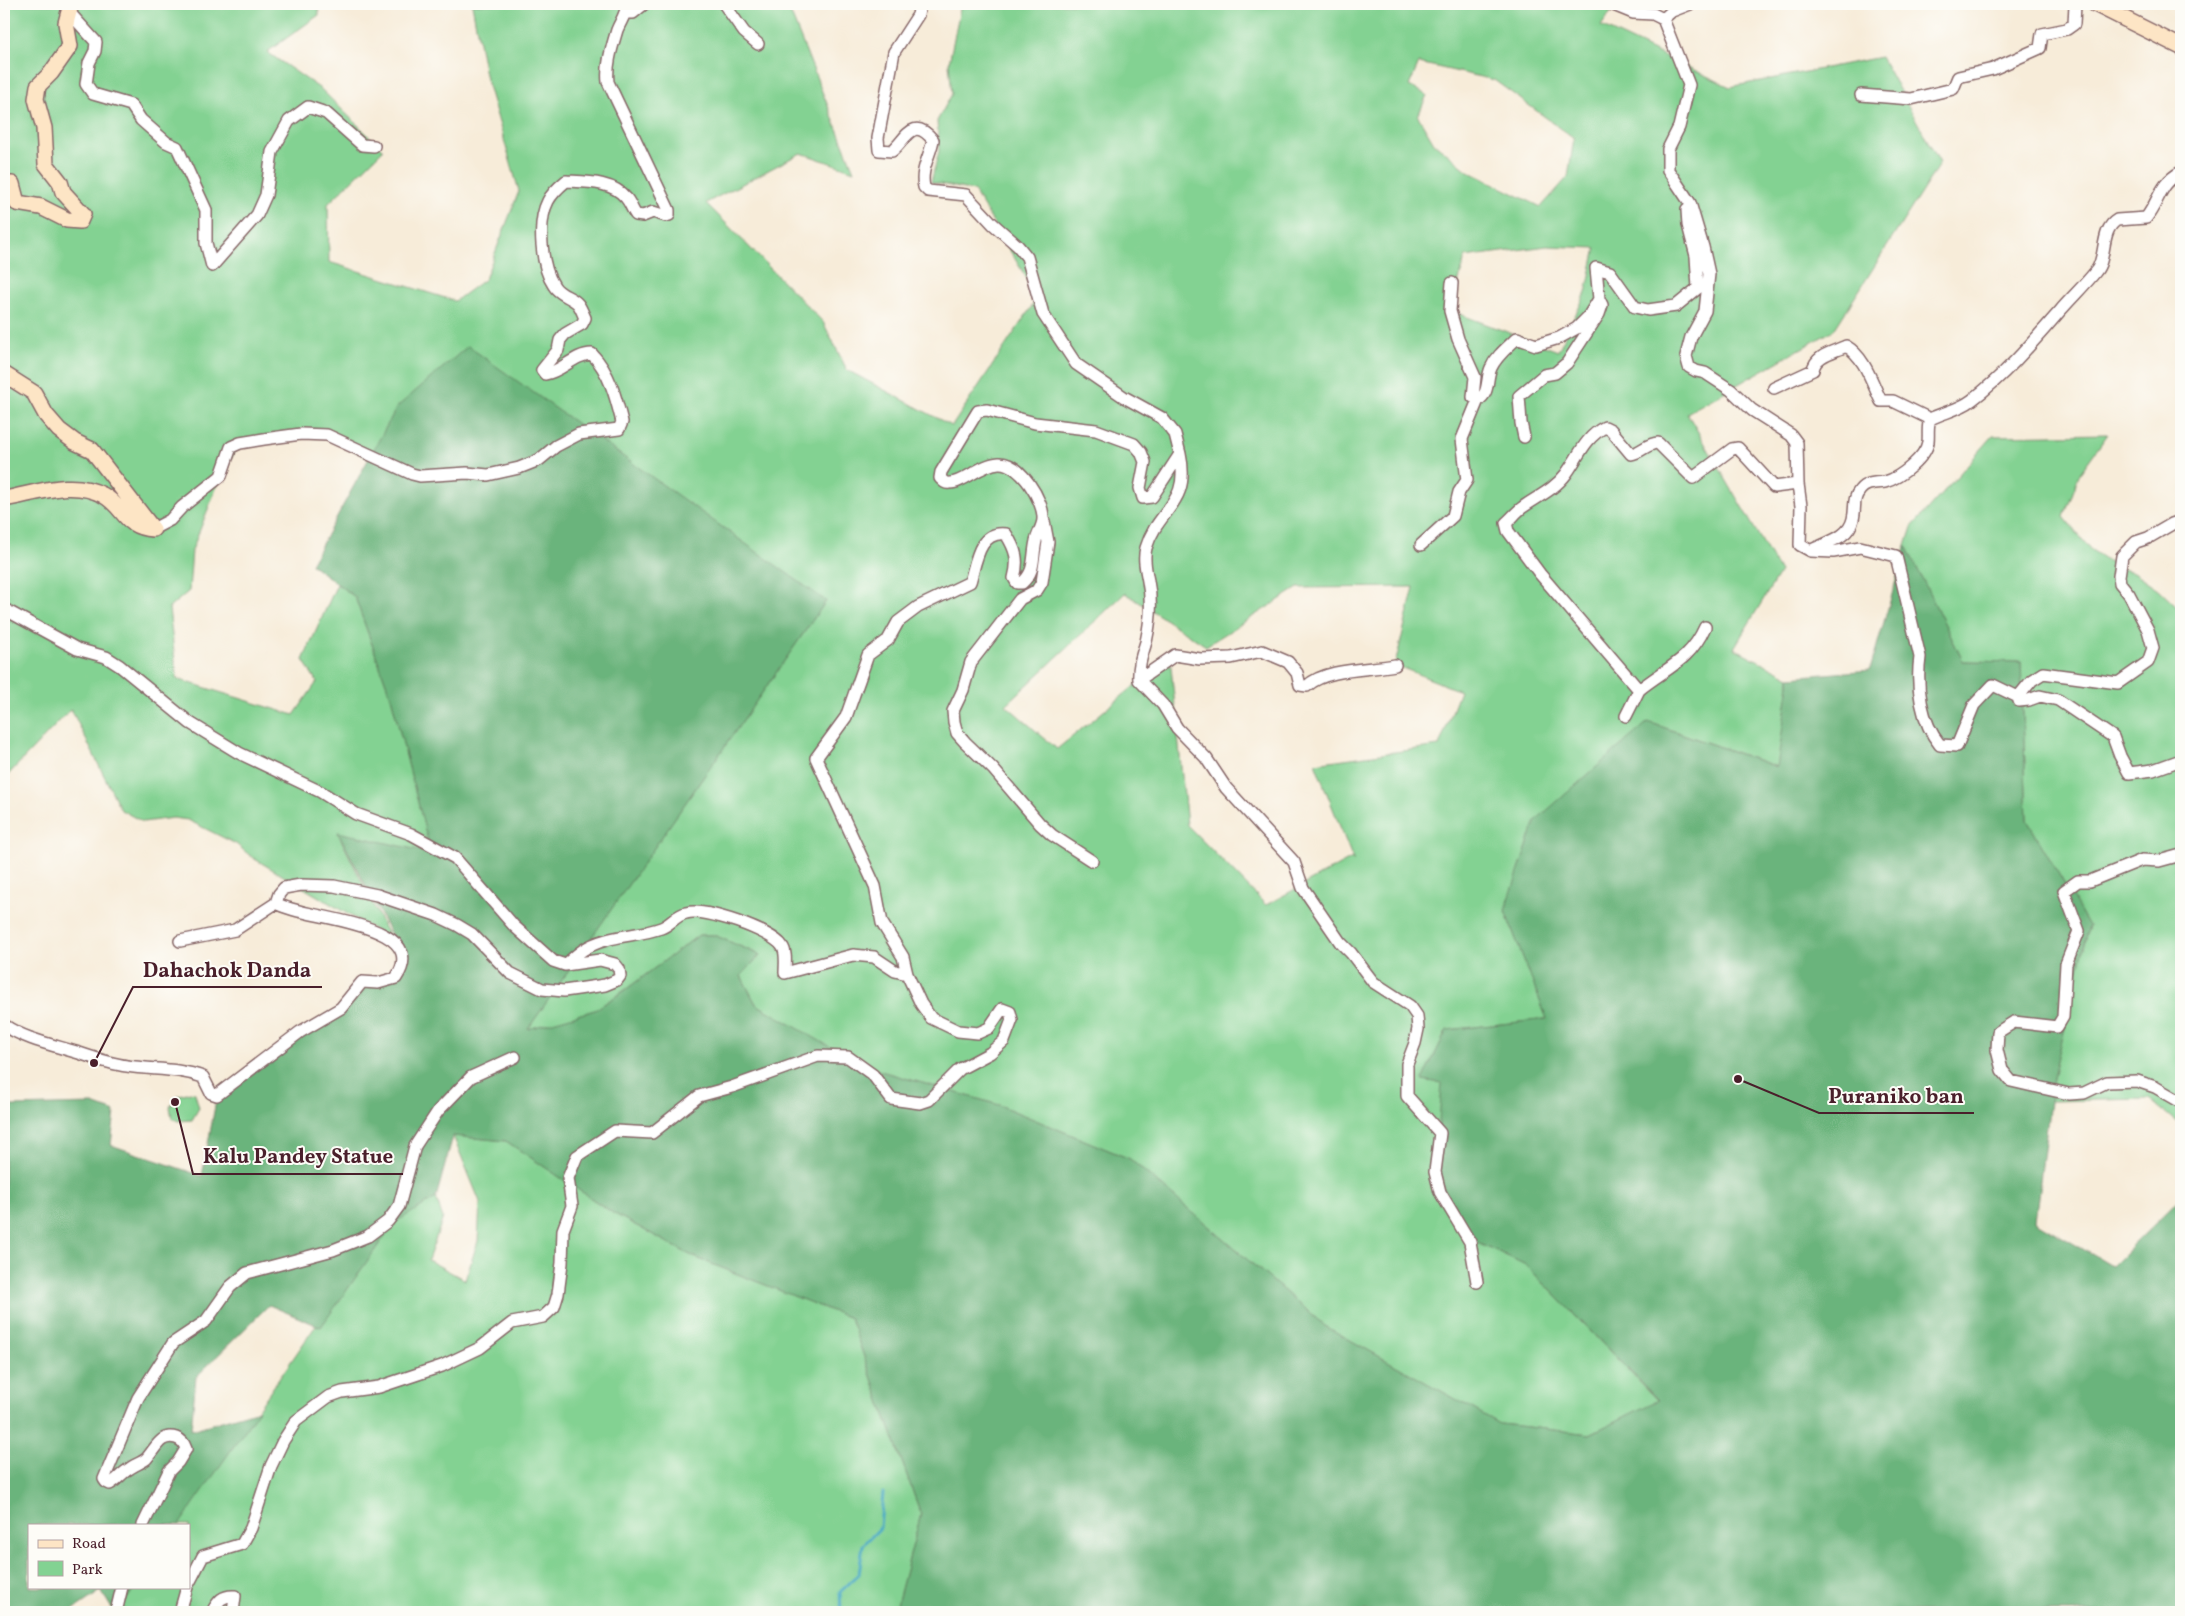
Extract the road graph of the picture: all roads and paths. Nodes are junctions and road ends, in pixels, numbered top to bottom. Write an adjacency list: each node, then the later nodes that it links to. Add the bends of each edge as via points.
1 (644, 4): 9 (street, via 633,13)
2 (724, 4): 11 (street)
3 (920, 4): 25 (street, via 918,15 894,52 878,138 880,150 892,151 908,132 917,130 928,134 933,140 924,166 924,187 928,191 966,195 1018,246 1027,257 1043,314 1076,364 1162,418 1175,434)
4 (1611, 4): 10 (street, via 1633,13 1653,14)
5 (1690, 4): 10 (street, via 1672,11)
6 (2075, 4): 13 (street, via 2074,24 2070,28 2042,34 2040,48 2002,66 1958,78 1953,89 1911,99)
7 (2095, 4): 12 (street)
8 (70, 7): 14 (street, via 96,42 86,84 93,94 131,105 136,115 151,129 177,147 206,210 206,243 212,266 257,214 266,195 272,152 289,121 308,107 319,109 362,145); 16 (street, via 66,23 70,46 38,86 36,99 44,128 46,164 60,182 63,192 83,214 80,221 67,220 41,207 17,203 12,184)
9 (627, 8): 30 (street, via 607,67 608,82 669,215 653,212 636,215 627,198 617,191 600,184 566,181 548,201 542,218 548,272 553,285 560,294 579,305 585,318 582,324 560,340 558,350 542,370 552,374 584,354 592,354 611,383 622,422 619,428 579,434 539,460 488,475 412,474 327,434 240,442 231,447 221,476 170,520)
10 (1663, 19): 17 (street, via 1689,85 1679,127 1668,149 1668,170)
11 (758, 44)
12 (2181, 47)
13 (1861, 95)
14 (374, 146)
15 (2181, 172): 23 (street, via 2171,177 2146,218 2113,222 2106,236 2098,270 1991,384 1956,410)
16 (4, 185)
17 (1691, 208): 19 (street, via 1686,210 1696,256 1698,288 1676,306 1648,310 1634,307 1610,272 1596,268); 26 (street, via 1708,274 1705,311 1691,337 1686,356 1690,367 1731,390 1752,410 1791,435 1797,443)
18 (1452, 283): 22 (street, via 1450,310 1474,377 1473,397)
19 (1599, 299): 22 (street, via 1577,328 1559,338 1536,345 1517,338 1496,358 1490,369 1486,392); 24 (street, via 1602,305 1599,314 1567,363 1555,373 1544,375 1520,396)
20 (4, 374): 30 (street, via 34,393 59,430 92,450)
21 (1774, 388): 23 (street, via 1813,370 1819,358 1846,346 1855,351 1862,361 1881,401 1892,400)
22 (1478, 400): 31 (street, via 1462,439 1467,480 1459,492 1453,516)
23 (1930, 419): 32 (street, via 1928,442 1922,457 1888,481 1864,485 1858,491 1853,519 1846,531 1838,539)
24 (1524, 437)
25 (1180, 454): 28 (street, via 1152,497 1143,498 1140,488 1144,462 1134,444 1096,430 1035,423 987,410 978,411 940,478 951,484 984,467 1007,464 1036,492); 36 (street, via 1183,480 1178,496 1146,549 1144,570 1149,595 1149,626)
26 (1798, 484): 32 (street, via 1800,545); 37 (street, via 1774,487 1738,448 1693,478 1658,443 1631,454 1605,427 1578,452 1566,475 1506,523 1508,531 1540,574)
27 (4, 499): 30 (street, via 61,487 82,489 103,495 130,523)
28 (1044, 520): 42 (street, via 1048,542 1042,582 1037,590 1020,599 972,662 953,712 954,722 957,733 1040,824 1052,836); 46 (street, via 1036,541 1033,568 1022,583 1017,583 1014,578 1018,565 1017,551 1006,534 994,534 983,542 970,582 918,607 898,622 888,640 868,655 846,716 816,758 875,886 882,923 903,957)
29 (2181, 521): 38 (street, via 2136,542 2122,556 2118,576 2148,630 2153,648 2148,662 2118,683 2043,673 2032,680)
30 (153, 529)
31 (1421, 545)
32 (1811, 551): 38 (street, via 1832,552 1860,547 1896,556 1920,657 1918,694 1930,734 1940,745 1957,746 1974,705 1993,685)
33 (4, 609): 45 (street, via 59,640 106,657 190,723 239,753 321,792 356,814 411,834 455,858 514,926 553,961)
34 (1705, 627): 37 (street, via 1698,643 1684,658)
35 (1395, 665): 36 (street, via 1357,668 1314,679 1307,686 1300,685 1297,673 1288,662 1262,650 1231,658 1200,659 1175,655)
36 (1139, 680): 50 (street, via 1206,758 1226,788 1294,862 1303,888 1340,942 1373,982 1410,1006 1417,1016 1418,1029 1407,1064 1407,1096 1440,1133 1435,1172 1440,1192 1470,1242)
37 (1639, 690): 39 (street)
38 (2018, 697): 40 (street, via 2019,700 2040,696 2058,700 2113,737 2130,773 2153,770)
39 (1626, 716)
40 (2181, 760)
41 (2181, 855): 49 (street, via 2142,860 2090,881 2078,881 2064,890 2079,931 2066,964 2063,1017 2057,1027 2014,1022 1998,1032 1997,1050 2002,1070 2011,1081 2069,1094 2084,1093 2107,1082 2137,1080)
42 (1092, 861)
43 (276, 902): 44 (street, via 235,930); 45 (street, via 284,888 301,885 334,886 377,895 457,925 472,934 510,973 542,989 553,991 605,985 620,976 615,964 600,960); 47 (street, via 285,908 380,931 396,942 403,958 401,970 396,978 378,983 362,982 341,1008 300,1032 217,1095 211,1093 203,1077 198,1075 107,1062 18,1034)
44 (180, 941)
45 (565, 965): 46 (street, via 583,950 600,942 663,928 688,912 745,924 770,937 784,949 785,973 853,954 874,957 895,971)
46 (906, 974): 52 (street, via 931,1018 958,1031 978,1033 989,1028 1002,1008 1010,1012 1012,1020 1004,1041 990,1054 960,1069 929,1100 920,1103 891,1099 872,1075 848,1057 818,1056 699,1096 652,1133 615,1131 596,1142 577,1156 568,1178 572,1206 563,1230 562,1263 554,1307 543,1317 512,1323 480,1348 442,1366 379,1386 328,1397 296,1421 271,1466 252,1528 242,1544 203,1556)
47 (4, 1025)
48 (515, 1057): 51 (street, via 471,1077 438,1111 415,1146 399,1206 388,1221 368,1236 333,1250 247,1273 230,1287 206,1321 173,1343 138,1398 104,1479 110,1484 115,1481 168,1437 183,1442 186,1449 169,1471)
49 (2181, 1102)
50 (1477, 1282)
51 (143, 1524)
52 (190, 1581)
53 (122, 1588): 55 (street)
54 (187, 1588): 56 (street)
55 (116, 1612)
56 (180, 1612)
57 (212, 1612): 58 (street, via 220,1599 235,1596)
58 (233, 1612)

